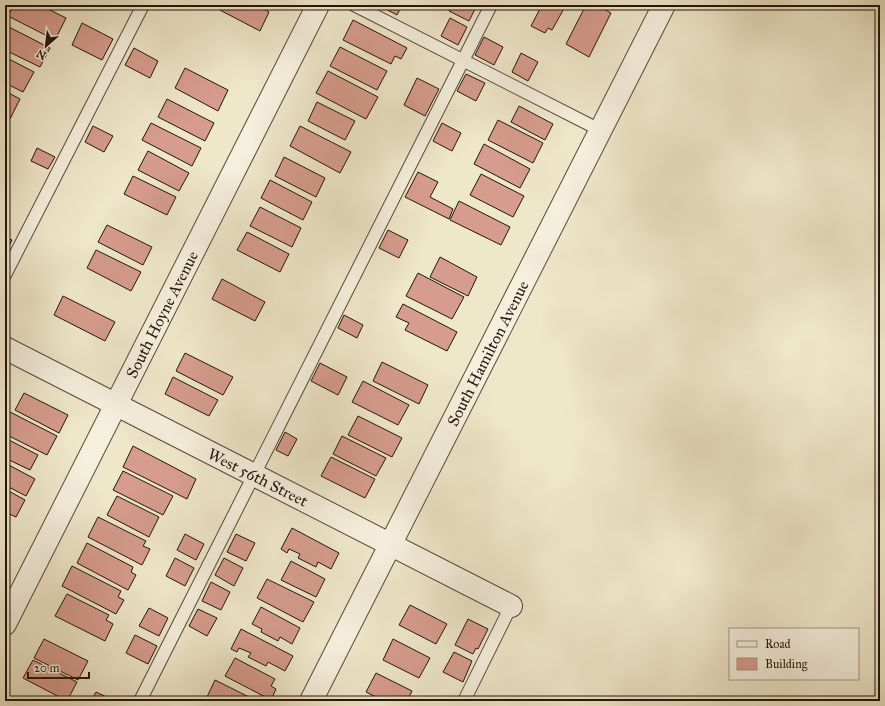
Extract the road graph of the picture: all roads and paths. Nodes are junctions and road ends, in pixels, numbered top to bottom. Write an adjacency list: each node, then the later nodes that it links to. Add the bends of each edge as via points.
1 (143, 5): 8 (lane)
2 (318, 5): 10 (street, South Hoyne Avenue)
3 (354, 5): 6 (lane)
4 (491, 5): 6 (lane)
5 (664, 5): 7 (street, South Hamilton Avenue)
6 (463, 61): 7 (lane); 11 (lane)
7 (600, 130): 12 (street, South Hamilton Avenue)
8 (5, 275)
9 (5, 348): 10 (street, West 56th Street)
10 (116, 406): 11 (street, West 56th Street); 14 (street, South Hoyne Avenue)
11 (254, 475): 12 (street, West 56th Street); 15 (lane)
12 (391, 544): 13 (street, West 56th Street); 16 (street, South Hamilton Avenue)
13 (511, 606): 17 (lane)
14 (5, 624)
15 (140, 701)
16 (311, 701)
17 (464, 701)

